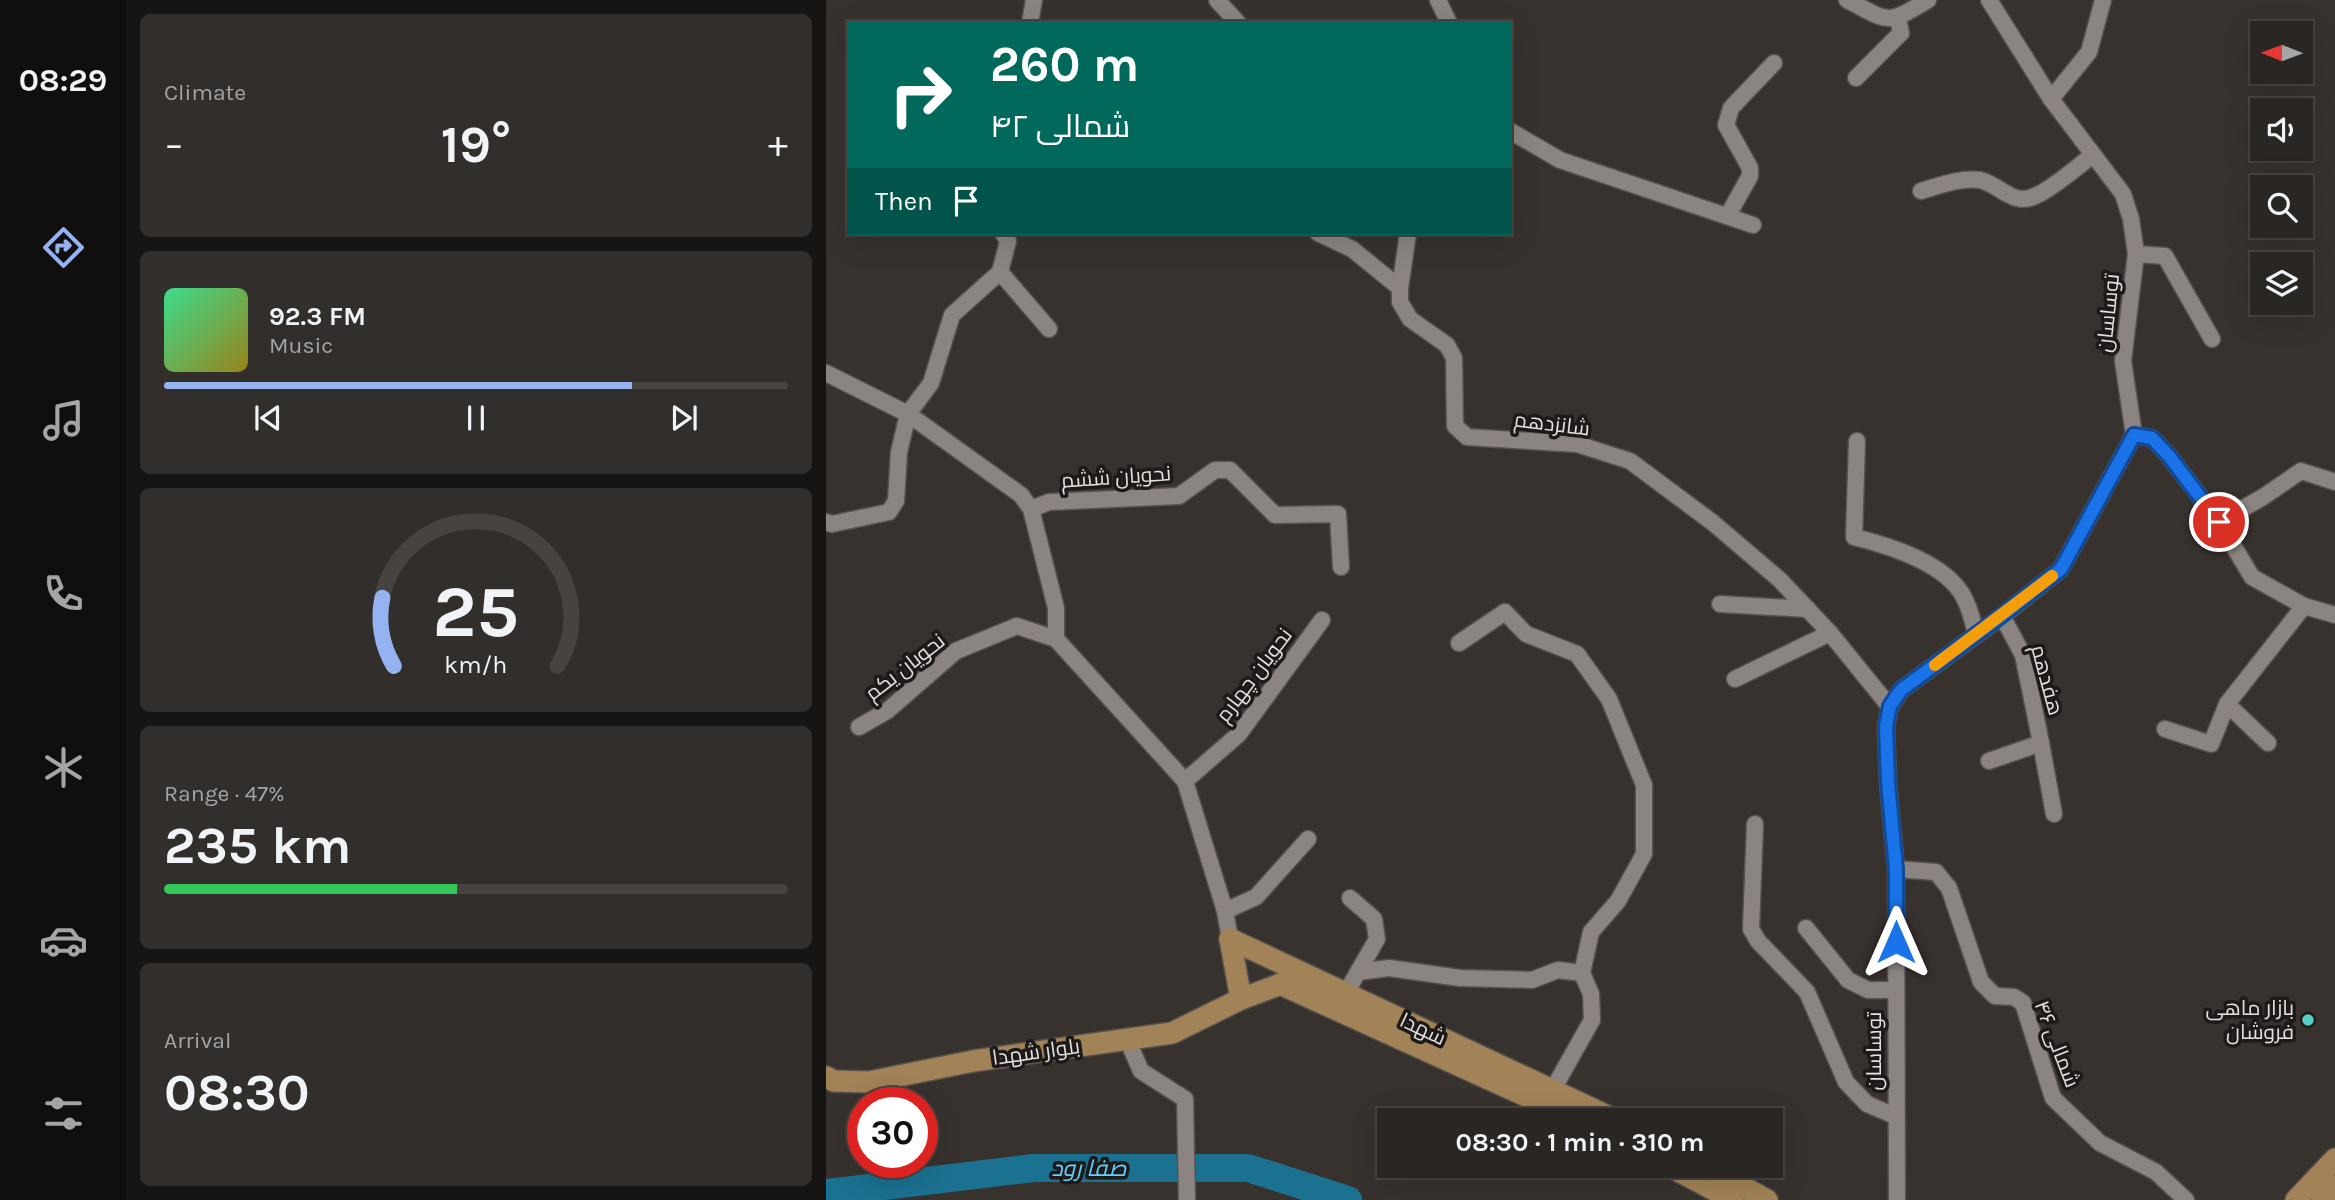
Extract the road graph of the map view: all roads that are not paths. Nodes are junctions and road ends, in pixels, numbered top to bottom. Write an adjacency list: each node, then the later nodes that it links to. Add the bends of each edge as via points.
1 (1034, 0): 9 (street)
2 (1217, 0): 10 (street)
3 (1438, 0): 11 (street)
4 (1847, 0): 8 (street, via 1885,19)
5 (1927, 0): 8 (street)
6 (1989, 0): 14 (street, توساسان)
7 (2103, 0): 14 (street, via 2089,52)
8 (1898, 18): 13 (street, via 1901,33)
9 (1030, 21)
10 (1236, 21)
11 (1448, 21)
12 (1774, 63): 18 (street, via 1727,117 1726,125 1750,168)
13 (1856, 78)
14 (2051, 99): 16 (street, توساسان)
15 (1512, 132): 18 (street, via 1560,160)
16 (2093, 155): 17 (street, via 2035,197 2020,199 1980,180); 23 (street, توساسان, via 2123,194)
17 (1921, 191)
18 (1728, 215): 19 (street)
19 (1753, 225)
20 (1004, 235): 24 (street, via 1008,240)
21 (1322, 235): 25 (street, via 1352,249)
22 (1408, 235): 25 (street, شانزدهم)
23 (2136, 254): 27 (street, via 2165,256); 30 (street, توساسان, via 2123,362)
24 (1000, 272): 26 (street); 29 (street, via 952,315 931,383)
25 (1400, 288): 39 (street, شانزدهم, via 1410,319 1447,345 1454,358 1455,426 1467,437 1577,444 1630,461 1712,522)
26 (1049, 329)
27 (2212, 339)
28 (826, 373): 29 (street)
29 (908, 414): 33 (street, via 1021,495); 34 (street, via 899,452 896,501 889,512)
30 (2134, 435): 35 (street, via 2152,438); 41 (street, via 2061,569)
31 (1857, 441): 44 (street, via 1854,537 1890,546 1948,576 1966,600)
32 (2335, 482): 35 (street, via 2301,471)
33 (1031, 509): 36 (street, نحویان ششم, via 1049,502 1178,496 1215,470 1230,470 1275,514 1338,514); 45 (street, via 1056,608)
34 (826, 522)
35 (2219, 522): 38 (street, via 2252,577)
36 (1341, 567)
37 (1720, 604): 39 (street)
38 (2304, 606): 40 (street); 48 (street)
39 (1808, 609): 43 (street, شانزدهم)
40 (2335, 615)
41 (2001, 616): 44 (street); 53 (street, هفدهم, via 2023,655)
42 (1322, 620): 55 (street, نحویان چهارم, via 1239,734)
43 (1830, 633): 47 (street); 49 (street, شانزدهم)
44 (1976, 634): 49 (street, via 1901,690)
45 (1056, 639): 50 (street, نحویان یکم, via 1017,626 956,651 887,711); 55 (street)
46 (1459, 643): 65 (street, via 1505,612 1526,634 1577,654 1609,699 1644,785 1644,854 1618,901 1591,932)
47 (1735, 679)
48 (2227, 704): 51 (street, via 2211,744); 52 (street)
49 (1890, 706): 59 (street, توساسان, via 1888,782)
50 (859, 727)
51 (2165, 729)
52 (2268, 743)
53 (2041, 744): 54 (street, هفدهم); 56 (street)
54 (1989, 761)
55 (1185, 781): 61 (street)
56 (2054, 814)
57 (1755, 824): 76 (street, via 1751,929 1807,992 1846,1082 1867,1104)
58 (1308, 839): 61 (street, via 1256,897)
59 (1896, 869): 68 (street, توساسان); 85 (street, شمالی ۴۶, via 1936,872 1949,888 1981,982 1996,996 2014,997 2023,1003 2053,1098 2100,1143 2156,1172)
60 (1350, 898): 64 (street, via 1374,919 1377,939)
61 (1224, 911): 63 (street)
62 (1807, 928): 68 (street, via 1847,980 1868,990)
63 (1230, 939): 66 (main road, شهدا); 70 (main road)
64 (1358, 972): 65 (street, via 1389,968 1460,978 1532,980 1558,970); 69 (street)
65 (1582, 973): 73 (street, via 1591,994 1592,1020)
66 (1305, 975): 67 (main road, بلوار شهدا); 69 (main road, شهدا)
67 (1280, 984): 70 (main road, بلوار شهدا); 73 (main road, شهدا)
68 (1895, 990): 76 (street, توساسان)
69 (1346, 993): 73 (main road, شهدا)
70 (1241, 999): 71 (main road, بلوار شهدا, via 1172,1033)
71 (1127, 1039): 72 (main road, بلوار شهدا, via 973,1061 869,1082); 81 (street, via 1141,1071 1185,1099)
72 (826, 1077)
73 (1549, 1096): 74 (main road, شهدا); 75 (main road, شهدا)
74 (1564, 1108)
75 (1582, 1108)
76 (1895, 1115): 84 (street, توساسان)
77 (2335, 1159): 86 (main road)
78 (1692, 1178): 82 (main road)
79 (1727, 1178): 83 (main road)
80 (2335, 1186): 87 (main road)
81 (1187, 1200)
82 (1733, 1200)
83 (1768, 1200)
84 (1897, 1200)
85 (2186, 1200)
86 (2296, 1200)
87 (2322, 1200)

